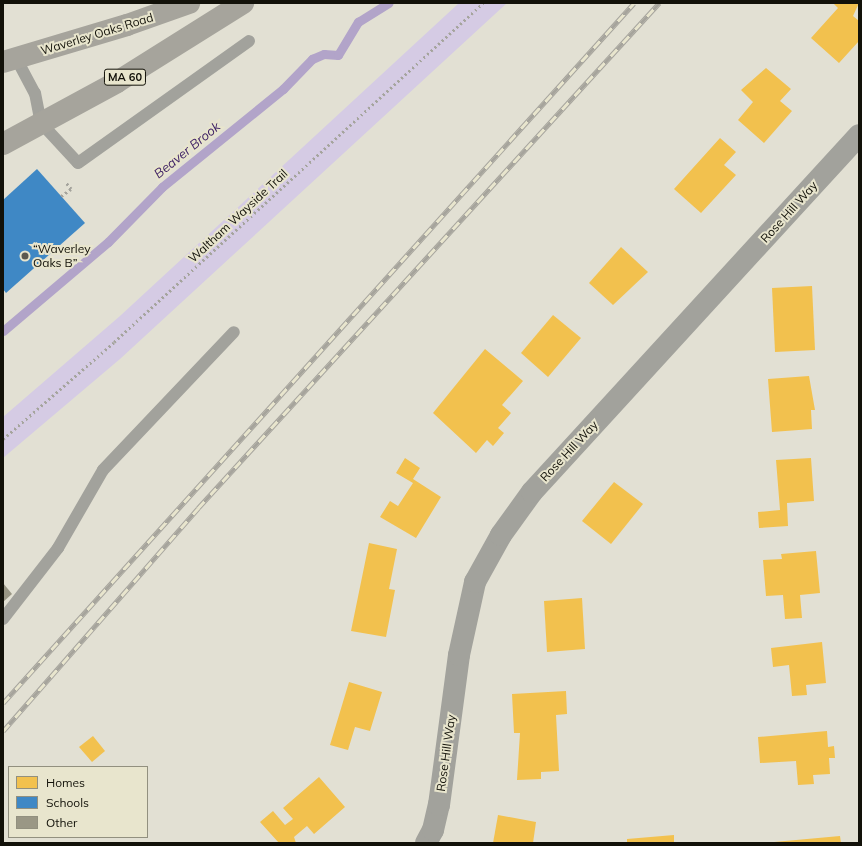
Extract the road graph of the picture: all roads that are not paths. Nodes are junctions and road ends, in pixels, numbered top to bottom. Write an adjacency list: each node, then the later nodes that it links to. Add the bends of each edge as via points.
1 (190, 3): 4 (main road, Waverley Oaks Road)
2 (243, 3): 5 (main road, MA 60, via 167,52)
3 (249, 41): 5 (lane, via 78,163)
4 (10, 60): 5 (lane, via 35,93)
5 (41, 123): 7 (main road, MA 60)
6 (859, 135): 10 (street, Rose Hill Way, via 532,492 501,535 475,582 459,655 439,804 433,830)
7 (3, 144)
8 (234, 332): 9 (lane, via 104,470 58,548)
9 (3, 619)
10 (426, 843)

